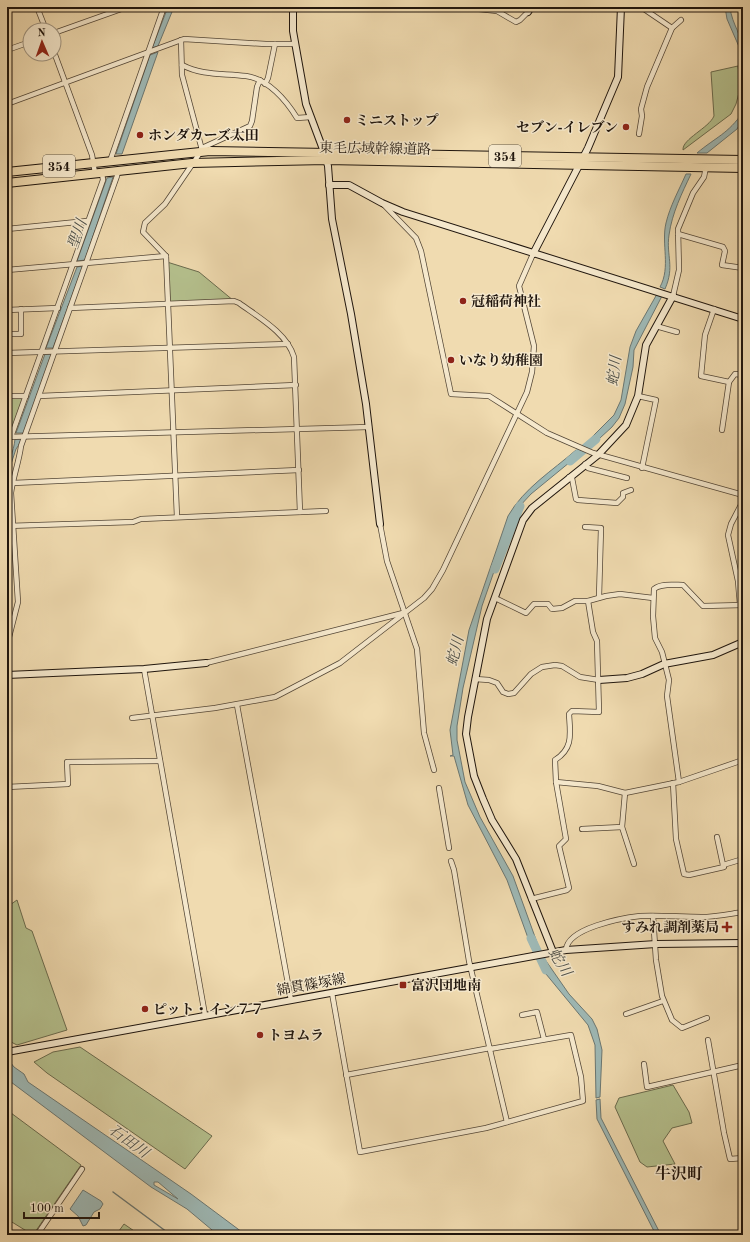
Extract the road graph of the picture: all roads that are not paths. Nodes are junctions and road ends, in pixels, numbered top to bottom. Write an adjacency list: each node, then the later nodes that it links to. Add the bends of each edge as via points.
1 (38, 7): 10 (street)
2 (127, 7): 12 (street)
3 (164, 7): 18 (street)
4 (293, 7): 15 (street)
5 (461, 7): 8 (street, via 497,11 516,22)
6 (620, 7): 32 (street, via 618,77)
7 (641, 7): 11 (street)
8 (529, 9)
9 (681, 20): 11 (street)
10 (43, 22)
11 (672, 28): 26 (street, via 647,86 641,109)
12 (62, 30)
13 (181, 40): 14 (street); 18 (street); 20 (street)
14 (275, 44): 15 (street); 23 (street)
15 (295, 44): 25 (street, via 306,104)
16 (22, 45): 17 (street)
17 (7, 50)
18 (149, 52): 22 (street); 30 (street)
19 (58, 62): 22 (street)
20 (182, 65): 21 (street, via 194,71 246,76); 27 (street, via 182,75)
21 (260, 80): 23 (street); 27 (street, via 256,87 250,126)
22 (65, 82): 24 (street); 31 (street)
23 (265, 84): 25 (street, via 290,107 297,118)
24 (7, 104)
25 (311, 117): 28 (street)
26 (639, 134)
27 (201, 150): 28 (highway, 東毛広域幹線道路 / 354); 30 (highway, 東毛広域幹線道路 / 354); 33 (street)
28 (325, 156): 32 (highway, 東毛広域幹線道路 / 354); 33 (highway, 東毛広域幹線道路 / 354); 40 (street)
29 (743, 160): 32 (highway, 東毛広域幹線道路 / 354)
30 (111, 161): 31 (highway, 東毛広域幹線道路 / 354)
31 (94, 162): 37 (highway, 東毛広域幹線道路 / 354); 38 (street)
32 (581, 162): 34 (highway, 東毛広域幹線道路 / 354); 45 (street)
33 (192, 163): 36 (highway, 東毛広域幹線道路 / 354); 46 (street, via 165,204 145,223 143,232)
34 (705, 167): 35 (highway, 東毛広域幹線道路 / 354); 44 (street, via 704,177 687,204)
35 (743, 168)
36 (117, 171): 38 (highway, 東毛広域幹線道路 / 354); 47 (street, via 118,176)
37 (7, 172)
38 (102, 173): 39 (highway, 東毛広域幹線道路 / 354); 42 (street, via 103,180)
39 (7, 183)
40 (330, 185): 41 (street, via 349,184); 76 (street, via 332,219)
41 (382, 204): 45 (street); 75 (street, via 416,238 421,251 451,394 489,396)
42 (87, 221): 43 (street); 48 (street)
43 (7, 229)
44 (678, 234): 49 (street, via 723,247 725,251 722,265); 51 (street, via 679,270)
45 (533, 254): 51 (street); 75 (street, via 519,286 533,336 532,372 527,392)
46 (166, 256): 47 (street); 52 (street)
47 (85, 264): 48 (street); 54 (street)
48 (74, 265): 50 (street); 53 (street)
49 (743, 268)
50 (7, 270)
51 (671, 296): 56 (street); 59 (street)
52 (169, 304): 54 (street); 62 (street, via 234,301 279,333); 63 (street)
53 (58, 308): 55 (street); 64 (street)
54 (70, 308): 65 (street)
55 (21, 309): 57 (street); 61 (street, via 21,334)
56 (714, 309): 58 (street); 68 (street, via 705,336 701,376)
57 (7, 310)
58 (743, 319)
59 (656, 326): 60 (street); 74 (street, via 645,349)
60 (677, 332)
61 (7, 334)
62 (288, 344): 63 (street); 69 (street, via 294,357)
63 (170, 347): 65 (street); 70 (street)
64 (43, 352): 65 (street); 66 (street); 72 (street)
65 (54, 352): 73 (street)
66 (7, 353)
67 (743, 375): 68 (street, via 735,374)
68 (729, 382): 78 (street)
69 (296, 385): 70 (street); 77 (street)
70 (172, 390): 73 (street); 79 (street)
71 (7, 396): 72 (street)
72 (26, 396): 81 (street)
73 (39, 396): 80 (street)
74 (638, 396): 82 (street, via 626,425); 84 (street, via 656,400)
75 (517, 413): 82 (street, via 547,433); 105 (street, via 432,589)
76 (369, 426): 77 (street); 96 (street)
77 (298, 430): 79 (street); 85 (street)
78 (722, 430)
79 (174, 432): 80 (street); 86 (street)
80 (24, 436): 81 (street); 89 (street)
81 (11, 437)
82 (596, 454): 83 (street); 84 (street)
83 (585, 464): 87 (street); 88 (street, via 588,468)
84 (642, 468): 91 (street)
85 (299, 470): 86 (street); 94 (street)
86 (175, 474): 89 (street); 95 (street)
87 (569, 477): 90 (street, via 574,484 578,500 617,503 623,497 623,493); 101 (street, via 526,514)
88 (627, 478)
89 (13, 483): 98 (street)
90 (631, 490)
91 (743, 495)
92 (743, 501): 104 (street, via 728,535)
93 (326, 511): 94 (street)
94 (300, 512): 95 (street)
95 (177, 517): 98 (street, via 141,519 133,522)
96 (380, 524): 105 (street, via 386,561)
97 (7, 526): 98 (street)
98 (13, 527): 107 (street, via 18,600)
99 (585, 527): 100 (street, via 601,528)
100 (599, 597): 102 (street, via 620,594); 103 (street)
101 (495, 598): 103 (street, via 526,613 534,604 548,604 552,609 562,608 575,601); 112 (street, via 487,619)
102 (653, 598): 104 (street, via 654,589 657,587 683,585 703,606); 109 (street, via 655,638 662,652)
103 (588, 602): 113 (street, via 596,641)
104 (742, 605)
105 (404, 612): 108 (street); 114 (street, via 383,631 340,662 275,697); 119 (street, via 417,649 424,733)
106 (743, 642): 109 (street, via 713,655)
107 (7, 645)
108 (206, 663): 110 (street)
109 (664, 664): 113 (street, via 627,678); 121 (street, via 669,680 667,696)
110 (144, 669): 111 (street); 115 (street)
111 (7, 675)
112 (475, 679): 113 (street, via 497,683 502,692 508,694 514,693 531,674 542,667 562,666 580,677); 134 (street, via 466,734 474,776 492,820 516,860)
113 (599, 680): 120 (street, via 599,712 572,711 569,714 571,740 569,747 556,760)
114 (237, 705): 115 (street); 143 (street)
115 (152, 716): 116 (street); 118 (street)
116 (132, 718)
117 (743, 760): 121 (street)
118 (160, 761): 123 (street, via 67,762 68,784); 146 (street)
119 (434, 770)
120 (556, 782): 125 (street, via 598,786); 134 (street, via 566,839 559,846 569,888)
121 (679, 782): 122 (street)
122 (672, 783): 125 (street); 133 (street, via 676,839 684,874 717,869 724,867)
123 (7, 787)
124 (439, 788): 129 (street)
125 (625, 793): 126 (street)
126 (622, 827): 127 (street); 132 (street)
127 (582, 829)
128 (717, 837): 133 (street)
129 (449, 848)
130 (743, 859): 133 (street)
131 (451, 861): 141 (street)
132 (634, 864)
133 (723, 865)
134 (531, 899): 140 (street)
135 (743, 912): 136 (street, via 702,917)
136 (654, 916): 138 (street); 139 (street, via 622,919 589,929 569,941)
137 (743, 943): 138 (street, 綿貫篠塚線)
138 (656, 944): 139 (street, 綿貫篠塚線); 144 (street)
139 (566, 950): 140 (street, 綿貫篠塚線)
140 (550, 953): 141 (street, 綿貫篠塚線)
141 (471, 968): 142 (street, 綿貫篠塚線); 151 (street)
142 (332, 993): 143 (street, 綿貫篠塚線); 156 (street)
143 (291, 1000): 146 (street, 綿貫篠塚線)
144 (663, 1001): 145 (street); 148 (street, via 672,1020 682,1028)
145 (626, 1014)
146 (205, 1015): 152 (street, 綿貫篠塚線)
147 (522, 1015): 149 (street, via 537,1012)
148 (707, 1018)
149 (544, 1039): 151 (street); 157 (street, via 572,1035 583,1101)
150 (708, 1040): 155 (street)
151 (490, 1048): 156 (street); 157 (street)
152 (8, 1052)
153 (644, 1064): 155 (street, via 647,1087)
154 (743, 1065): 155 (street)
155 (715, 1072): 158 (street, via 730,1159)
156 (346, 1075): 157 (street, via 360,1152 458,1135)
157 (507, 1122)
158 (743, 1158)
159 (82, 1169): 160 (street)
160 (37, 1235)

